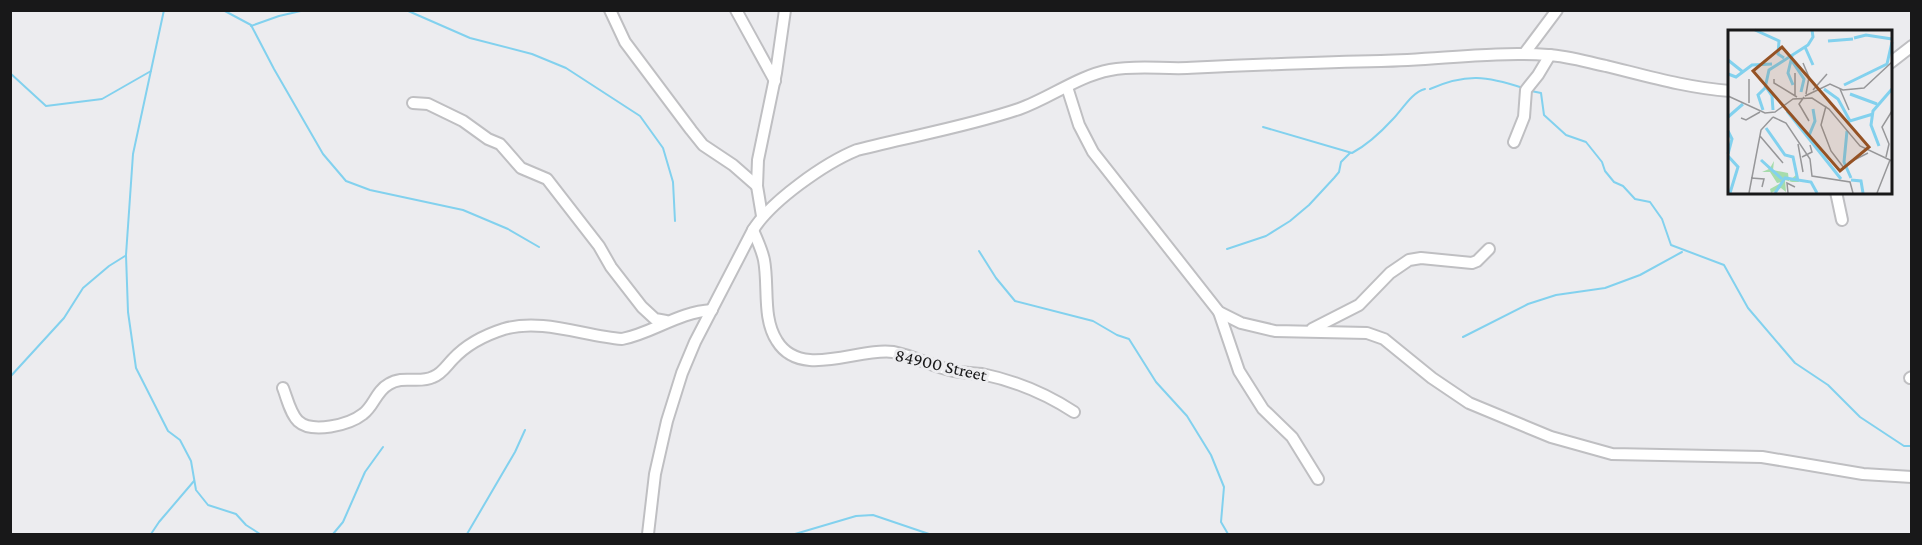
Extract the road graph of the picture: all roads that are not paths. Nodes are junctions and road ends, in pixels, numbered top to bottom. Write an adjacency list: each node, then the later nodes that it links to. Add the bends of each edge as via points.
1 (610, 10): 14 (street, via 625,42 691,130 704,145)
2 (736, 10): 9 (street)
3 (785, 10): 9 (street)
4 (1557, 10): 6 (street)
5 (1911, 46): 8 (street)
6 (1524, 54): 7 (street); 10 (street, via 1131,68 1088,76)
7 (1550, 55): 11 (street); 13 (street, via 1526,90 1524,117)
8 (1892, 61)
9 (775, 81): 14 (street, via 758,160)
10 (1067, 87): 16 (street, via 1018,109 842,156); 21 (street, via 1093,152)
11 (1728, 91)
12 (413, 102): 22 (street, via 428,104 463,121 500,144 521,168 553,183 642,307 656,319)
13 (1514, 142)
14 (757, 186): 16 (street)
15 (1836, 194): 17 (street)
16 (762, 216): 18 (street)
17 (1842, 220)
18 (753, 230): 20 (street); 25 (street, 84900 Street, via 765,262 771,328 788,352 823,360 893,352 955,372 1023,385)
19 (1489, 249): 23 (street, via 1472,263 1409,260 1390,273 1359,305)
20 (711, 310): 22 (street); 28 (street, via 682,373 667,422 655,474)
21 (1219, 312): 23 (street, via 1258,328); 27 (street, via 1239,371 1263,409 1292,437)
22 (666, 321): 24 (street, via 622,339 551,327 506,329 467,346 432,378 394,381 381,389 363,415 323,428 299,422)
23 (1306, 331): 26 (street, via 1367,333 1384,339 1469,404 1551,437 1612,454 1762,457 1863,474)
24 (283, 388)
25 (1074, 412)
26 (1911, 477)
27 (1318, 479)
28 (648, 534)

